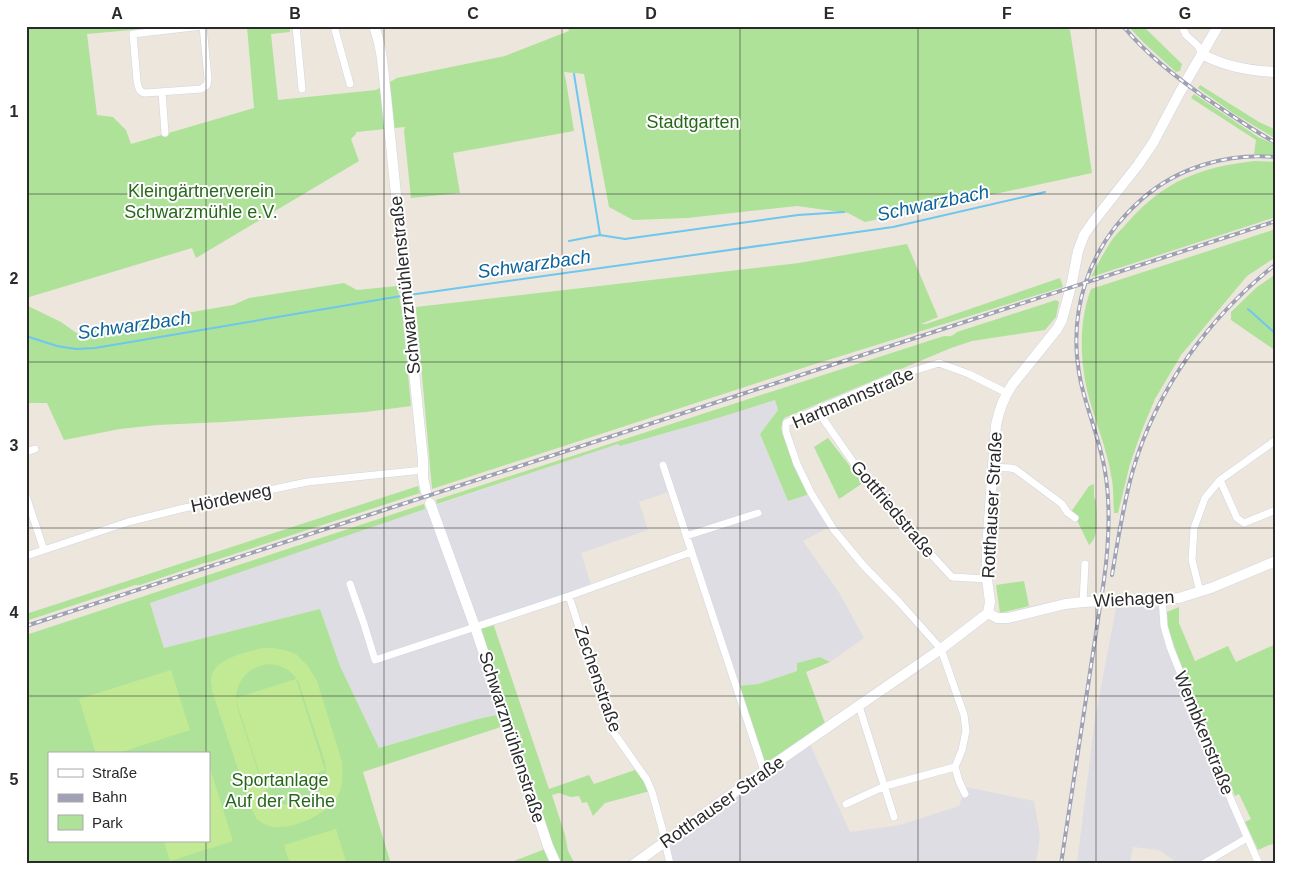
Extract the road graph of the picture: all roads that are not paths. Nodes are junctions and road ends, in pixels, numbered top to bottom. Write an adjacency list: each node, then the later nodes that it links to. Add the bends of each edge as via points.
1 (203, 26): 13 (street, via 207,85 201,89); 13 (street, via 133,34 138,88 145,93)
2 (296, 26): 12 (street)
3 (334, 26): 11 (street)
4 (366, 26): 10 (main road, Schwarzmühlenstraße)
5 (374, 26): 10 (main road, Schwarzmühlenstraße, via 382,53)
6 (1182, 26): 8 (street)
7 (1218, 26): 8 (main road, Rotthauser Straße)
8 (1202, 54): 9 (main road, via 1232,65); 15 (main road, Rotthauser Straße, via 1148,150 1084,235 1062,320)
9 (1276, 72)
10 (384, 79): 22 (main road, Schwarzmühlenstraße)
11 (350, 84)
12 (302, 89)
13 (162, 92): 14 (street)
14 (165, 133)
15 (1007, 394): 16 (street, Hartmannstraße, via 939,363 891,378); 21 (main road, Rotthauser Straße, via 998,414)
16 (817, 410): 36 (street, Gottfriedstraße, via 858,469 952,577); 44 (street, Hartmannstraße, via 786,423 797,464 812,493 834,530)
17 (1276, 440): 23 (street)
18 (35, 449): 19 (street)
19 (26, 452)
20 (663, 465): 30 (street)
21 (993, 467): 29 (street, via 1015,469 1062,504 1066,512); 36 (main road, Rotthauser Straße)
22 (423, 470): 24 (main road, Schwarzmühlenstraße); 31 (street, Hördeweg, via 307,482 146,517)
23 (1220, 480): 27 (street, via 1237,518 1244,523); 38 (street, via 1205,498 1194,528 1192,560)
24 (426, 492)
25 (26, 496): 31 (street)
26 (430, 503): 43 (main road, Schwarzmühlenstraße)
27 (1276, 510)
28 (758, 512): 30 (street)
29 (1075, 518)
30 (686, 536): 32 (street)
31 (44, 550): 33 (street, Hördeweg)
32 (691, 552): 39 (street); 47 (street)
33 (26, 556)
34 (1276, 561): 38 (main road, Wiehagen)
35 (1085, 564): 41 (street)
36 (987, 579): 42 (main road, Rotthauser Straße)
37 (350, 584): 43 (street, via 375,660)
38 (1200, 592): 40 (main road, Wiehagen)
39 (569, 596): 43 (street); 53 (street, Zechenstraße, via 612,730 647,780)
40 (1162, 599): 41 (main road, Wiehagen); 52 (street, Wembkenstraße, via 1170,647)
41 (1083, 602): 42 (main road, Wiehagen, via 1008,618 997,618)
42 (988, 613): 44 (main road, Rotthauser Straße)
43 (475, 627): 54 (main road, Schwarzmühlenstraße)
44 (941, 649): 45 (main road, Rotthauser Straße); 46 (street, via 964,715 966,732)
45 (859, 706): 47 (main road, Rotthauser Straße); 48 (street)
46 (955, 767): 48 (street); 49 (street)
47 (764, 771): 53 (main road, Rotthauser Straße)
48 (885, 786): 50 (street); 51 (street)
49 (965, 794)
50 (846, 804)
51 (894, 817)
52 (1247, 838): 59 (street); 60 (street, Wembkenstraße)
53 (664, 842): 57 (main road, Rotthauser Straße); 58 (street, Zechenstraße)
54 (548, 846): 55 (main road, Schwarzmühlenstraße); 56 (main road, Schwarzmühlenstraße)
55 (551, 864)
56 (556, 864)
57 (634, 864)
58 (670, 864)
59 (1203, 864)
60 (1259, 864)

